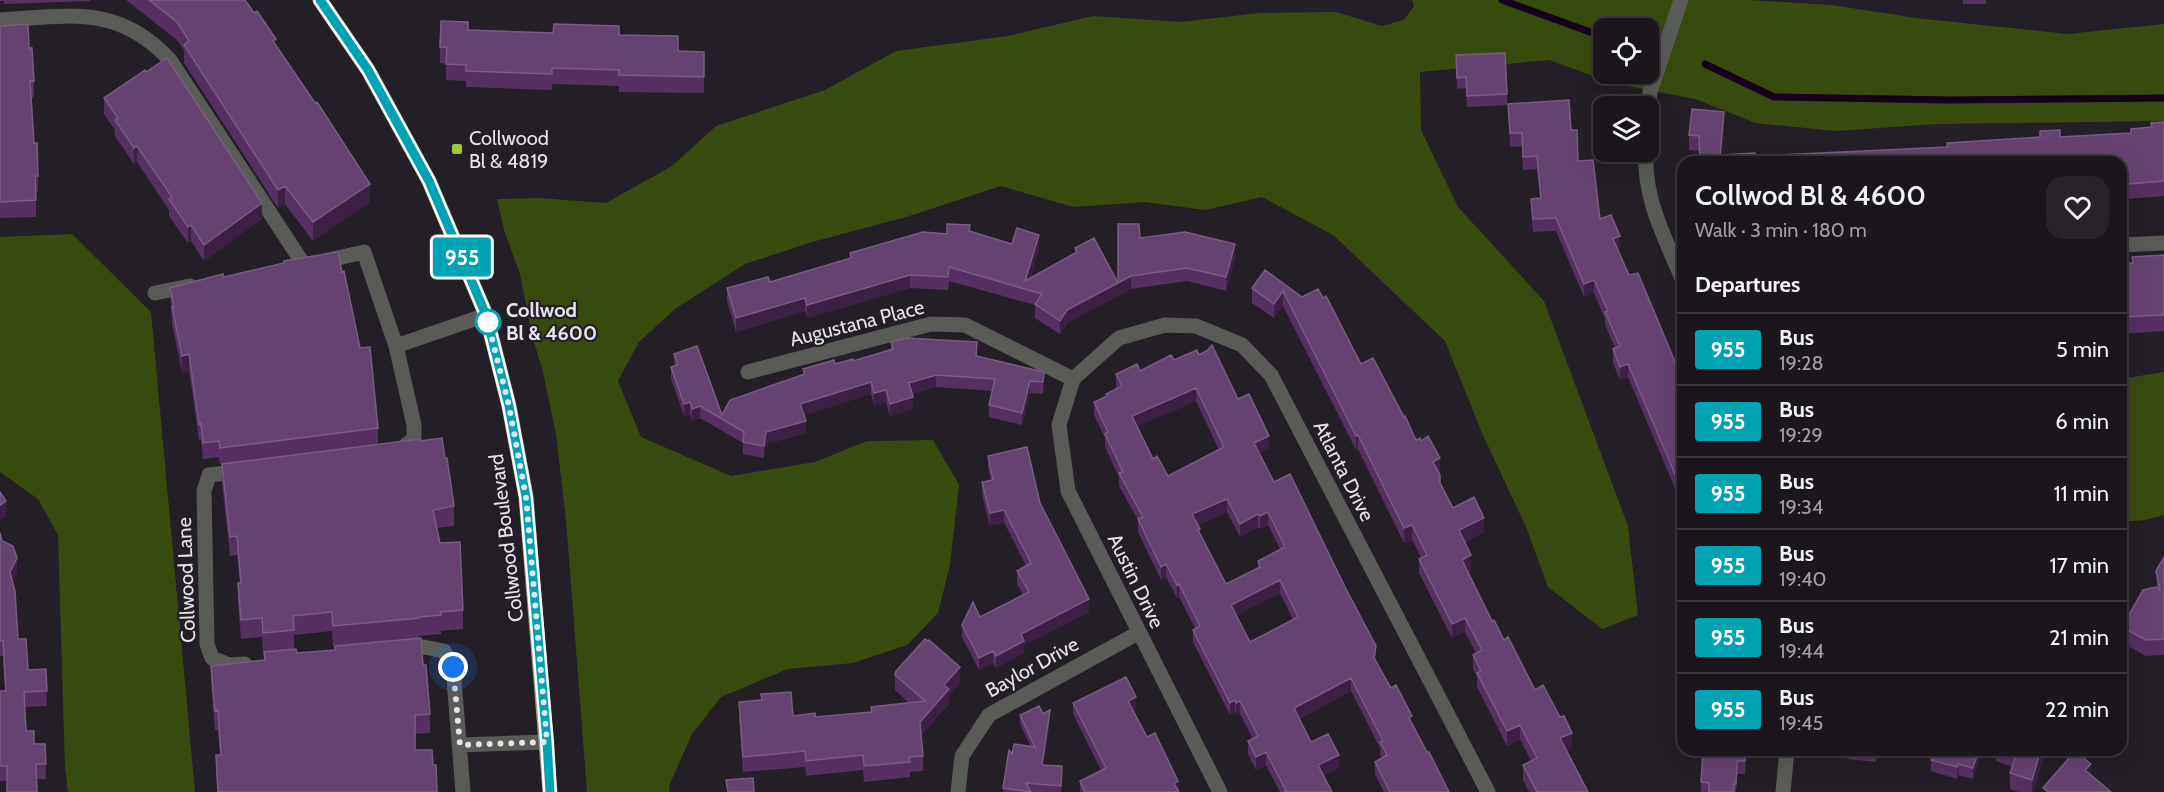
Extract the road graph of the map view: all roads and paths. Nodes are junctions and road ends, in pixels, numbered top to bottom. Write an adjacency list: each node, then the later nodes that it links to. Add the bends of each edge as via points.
1 (320, 0): 11 (main road, Collwood Boulevard, via 368,70 429,181)
2 (1681, 0): 4 (street)
3 (0, 20): 12 (street, via 80,15 119,23 150,40 170,60 298,266 364,252)
4 (1650, 96)
5 (1645, 162): 8 (street, via 1650,200)
6 (2164, 243): 7 (street)
7 (2127, 245)
8 (1677, 266)
9 (201, 284): 10 (street)
10 (155, 293)
11 (486, 315): 12 (street); 20 (main road, Collwood Boulevard, via 526,497)
12 (396, 346): 15 (street, via 414,439 396,452)
13 (748, 372): 14 (street, Augustana Place, via 931,324 965,325)
14 (1073, 379): 17 (street, Austin Drive, via 1059,425 1068,490); 27 (street, Atlanta Drive, via 1119,338 1165,325 1196,326 1242,345 1271,375)
15 (385, 453)
16 (256, 469): 19 (street, Collwood Lane, via 209,475 204,491 207,644 212,658 229,665)
17 (1138, 633): 25 (street, Baylor Drive, via 989,715 962,756); 26 (street, Austin Drive)
18 (390, 650): 21 (street, via 424,647 444,651 453,667)
19 (263, 662)
20 (547, 742): 21 (street); 24 (main road, Collwood Boulevard)
21 (460, 745): 23 (street)
22 (1786, 756): 28 (street)
23 (464, 792)
24 (550, 792)
25 (958, 792)
26 (1220, 792)
27 (1488, 792)
28 (1783, 792)

